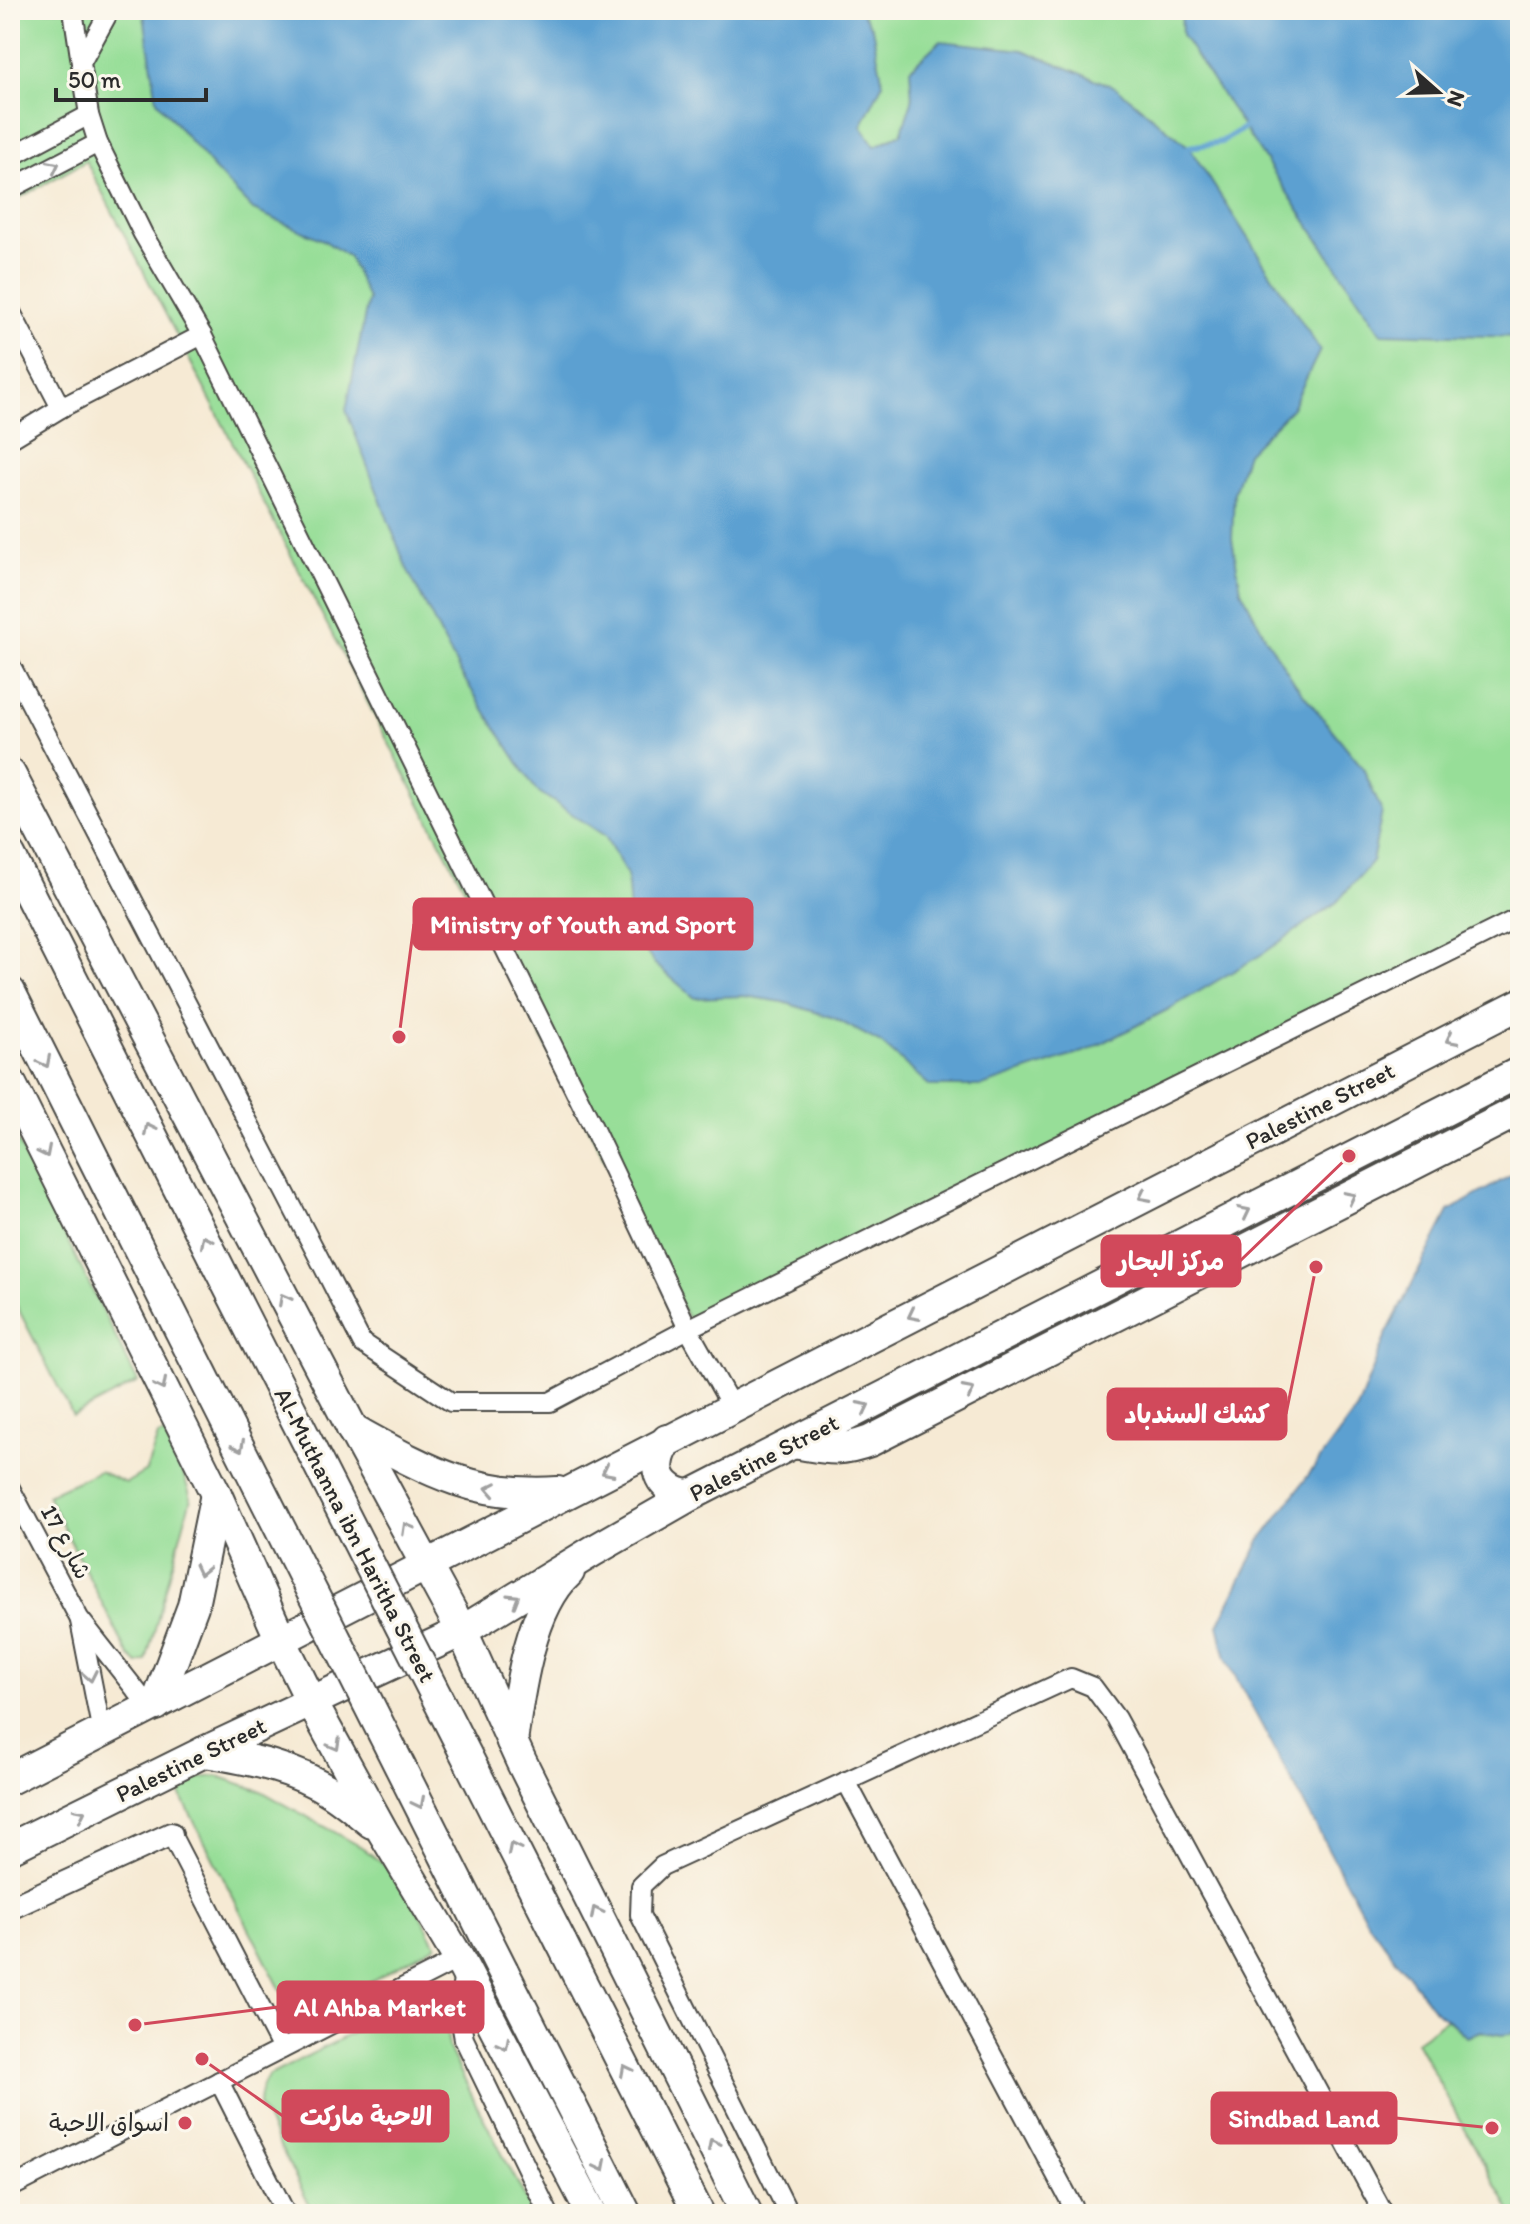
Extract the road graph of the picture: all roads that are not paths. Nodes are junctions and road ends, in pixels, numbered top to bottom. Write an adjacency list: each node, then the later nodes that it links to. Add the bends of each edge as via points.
1 (73, 10): 3 (street)
2 (110, 10): 3 (street)
3 (81, 63): 4 (street)
4 (89, 115): 5 (street); 6 (street)
5 (98, 143): 7 (street, one-way to 5); 9 (street)
6 (10, 157)
7 (10, 189)
8 (10, 310): 10 (street)
9 (202, 335): 10 (street); 23 (street)
10 (61, 408): 11 (street)
11 (10, 439)
12 (10, 664): 23 (street, via 362,1343 451,1402 550,1402)
13 (10, 774): 25 (main road, one-way to 13)
14 (10, 856): 56 (main road, Al-Muthanna ibn Haritha Street, one-way to 14, bridge)
15 (1520, 917): 23 (street)
16 (10, 992): 55 (main road, one-way to 55, bridge)
17 (1520, 1004): 24 (main road, Palestine Street, one-way to 24)
18 (1520, 1072): 21 (main road, Palestine Street)
19 (10, 1082): 30 (main road, one-way to 30)
20 (1520, 1110): 22 (main road, one-way to 20)
21 (1332, 1168): 22 (main road); 27 (main road, Palestine Street, one-way to 21)
22 (1295, 1225): 27 (main road, one-way to 22, via 837,1450 870,1441)
23 (688, 1329): 24 (street)
24 (732, 1407): 26 (main road, Palestine Street)
25 (352, 1428): 29 (main road, one-way to 25, via 493,1491 453,1480); 33 (main road, one-way to 25)
26 (667, 1440): 29 (main road, Palestine Street, one-way to 29); 31 (main road, via 658,1463 660,1475 673,1491)
27 (793, 1443): 31 (main road, Palestine Street)
28 (10, 1488): 34 (street, شارع 17)
29 (568, 1491): 33 (main road, Palestine Street)
30 (216, 1494): 36 (main road); 38 (main road, one-way to 38, via 193,1606)
31 (691, 1495): 32 (main road, Palestine Street)
32 (593, 1551): 35 (main road, Palestine Street, one-way to 32); 40 (main road, via 563,1578 546,1606 523,1674)
33 (427, 1565): 35 (main road); 36 (main road, Palestine Street)
34 (79, 1618): 38 (street, شارع 17); 39 (street, شارع 17, one-way to 39)
35 (462, 1631): 37 (main road, Palestine Street); 40 (main road)
36 (281, 1640): 37 (main road); 38 (main road, Palestine Street)
37 (311, 1701): 41 (main road, Palestine Street); 44 (main road, one-way to 44)
38 (153, 1706): 39 (main road, Palestine Street)
39 (102, 1733): 42 (main road, Palestine Street)
40 (512, 1742): 57 (main road, one-way to 40)
41 (204, 1752): 44 (main road, via 279,1766 306,1778); 46 (main road, Palestine Street, one-way to 41)
42 (10, 1779)
43 (846, 1781): 58 (street, via 662,1866 641,1886 640,1915); 59 (street); 60 (street, via 1071,1678 1093,1687 1116,1718)
44 (383, 1832): 48 (main road)
45 (171, 1834): 47 (street); 49 (street)
46 (10, 1848)
47 (10, 1908)
48 (462, 1964): 49 (street); 53 (street, via 459,2016 464,2039); 54 (main road, one-way to 54)
49 (282, 2049): 50 (street)
50 (219, 2081): 51 (street); 52 (street)
51 (10, 2188)
52 (286, 2214)
53 (549, 2214)
54 (592, 2214)
55 (626, 2214)
56 (699, 2214)
57 (747, 2214)
58 (789, 2214)
59 (1077, 2214)
60 (1384, 2214)

